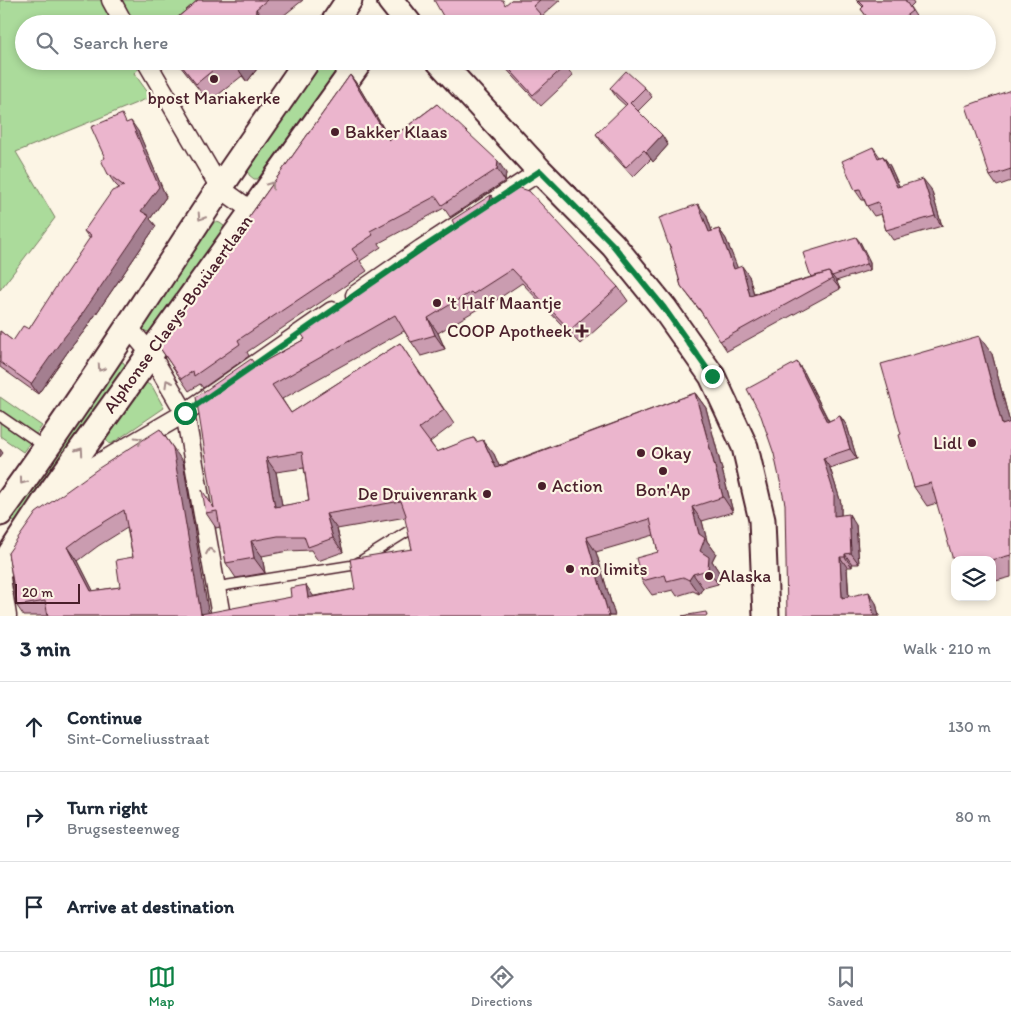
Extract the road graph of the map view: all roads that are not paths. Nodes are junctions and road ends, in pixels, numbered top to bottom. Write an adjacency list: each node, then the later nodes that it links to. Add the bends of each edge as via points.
1 (111, 0): 3 (street)
2 (349, 0): 4 (street)
3 (119, 15)
4 (339, 15)
5 (151, 70): 10 (street)
6 (301, 70): 10 (street, Alphonse Claeys-Bouüaertlaan)
7 (354, 70): 11 (street, Alphonse Claeys-Bouüaertlaan, one-way to 7)
8 (447, 70): 9 (street)
9 (540, 171): 14 (street, via 421,249); 24 (street, via 613,245 664,308 712,376 745,447 762,520)
10 (220, 188): 11 (street); 12 (street, Alphonse Claeys-Bouüaertlaan, one-way to 12)
11 (252, 212): 13 (street, Alphonse Claeys-Bouüaertlaan)
12 (129, 328): 13 (street); 16 (street, Alphonse Claeys-Bouüaertlaan, one-way to 16)
13 (150, 353): 14 (street, one-way to 13); 17 (street, Alphonse Claeys-Bouüaertlaan, one-way to 13)
14 (185, 413): 17 (street, one-way to 14); 21 (street, one-way to 14)
15 (0, 416): 16 (lane)
16 (47, 448): 18 (street, Alphonse Claeys-Bouüaertlaan, one-way to 18)
17 (52, 491): 20 (street, Alphonse Claeys-Bouüaertlaan)
18 (0, 513)
19 (410, 530): 21 (lane, via 354,565)
20 (0, 571): 22 (street)
21 (216, 587): 23 (street)
22 (7, 616)
23 (221, 616)
24 (766, 616)

